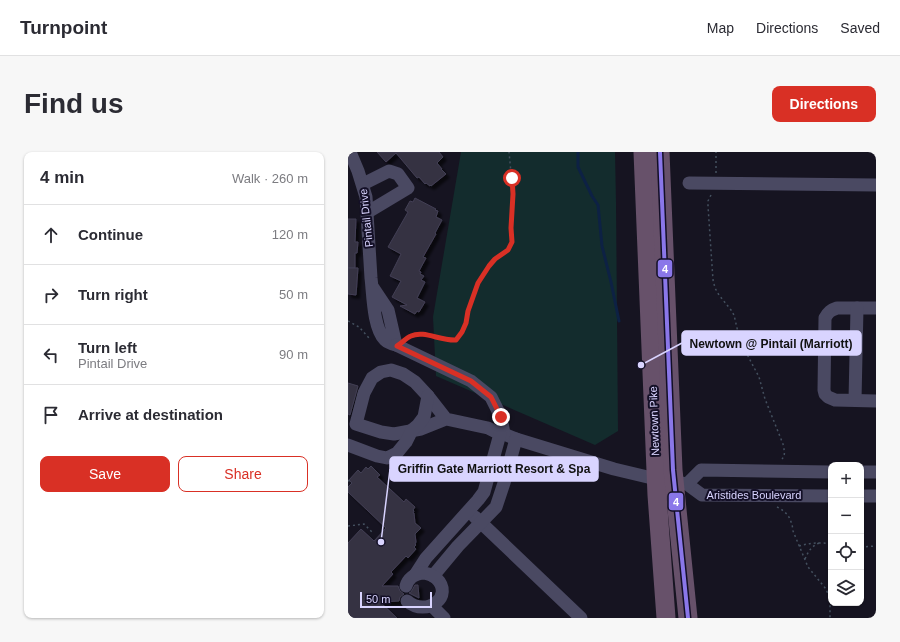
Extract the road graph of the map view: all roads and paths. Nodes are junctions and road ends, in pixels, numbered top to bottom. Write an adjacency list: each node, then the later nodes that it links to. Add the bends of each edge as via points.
1 (350, 152): 8 (street, Pintail Drive)
2 (509, 152): 15 (path, via 513,194 512,242 508,250 489,266 478,283 462,332 456,340 419,334 409,336)
3 (643, 152): 28 (highway, Newtown Pike)
4 (660, 152): 28 (highway, Newtown Pike)
5 (716, 152): 7 (path)
6 (689, 183): 7 (street)
7 (716, 183): 9 (street); 24 (path, via 708,201 713,280 719,295 734,315 740,341 759,377 783,444 784,457)
8 (362, 184): 10 (street, Pintail Drive); 10 (street, via 389,171 398,174 408,188)
9 (876, 185)
10 (368, 212): 15 (street, Pintail Drive, via 376,324 386,341)
11 (857, 308): 12 (street); 17 (street); 17 (street, via 837,308 827,313 825,318 825,394 835,400)
12 (876, 308)
13 (348, 321): 14 (path, via 359,327)
14 (373, 342)
15 (397, 345): 22 (street, Pintail Drive, via 471,381 491,397)
16 (428, 396): 19 (street); 20 (street, via 403,374 391,370 381,372 369,383); 21 (street, via 424,416)
17 (855, 400): 18 (street)
18 (876, 401)
19 (446, 419): 21 (street); 22 (street, via 488,428)
20 (352, 423): 21 (street, via 394,434)
21 (412, 430): 23 (street, via 397,453 387,458)
22 (507, 436): 28 (street, via 614,469); 33 (street, via 484,492); 34 (street, via 504,483 496,507)
23 (348, 446)
24 (781, 460)
25 (828, 472): 28 (street, via 700,470)
26 (864, 472): 27 (street)
27 (876, 472)
28 (672, 482): 29 (street, Aristides Boulevard, via 702,495); 50 (highway, Newtown Pike, via 661,556); 51 (highway, Newtown Pike)
29 (828, 496)
30 (864, 496): 31 (street)
31 (876, 496)
32 (775, 506): 39 (path, via 788,515)
33 (469, 511): 34 (street); 43 (street, via 426,558)
34 (480, 523): 44 (street); 49 (street)
35 (348, 526): 36 (path, via 364,524)
36 (373, 533)
37 (820, 543): 38 (path); 39 (path); 42 (path, via 813,546)
38 (828, 544)
39 (799, 546): 42 (path)
40 (876, 546): 41 (path)
41 (864, 547)
42 (805, 559): 52 (path, via 808,567 826,589 830,599)
43 (415, 575): 44 (street, via 427,573); 45 (street)
44 (433, 576): 47 (street, via 441,585 442,591 442,598)
45 (406, 586)
46 (407, 601): 47 (street, via 416,610 428,611)
47 (434, 608): 48 (street)
48 (444, 618)
49 (581, 618)
50 (666, 618)
51 (688, 618)
52 (830, 618)

